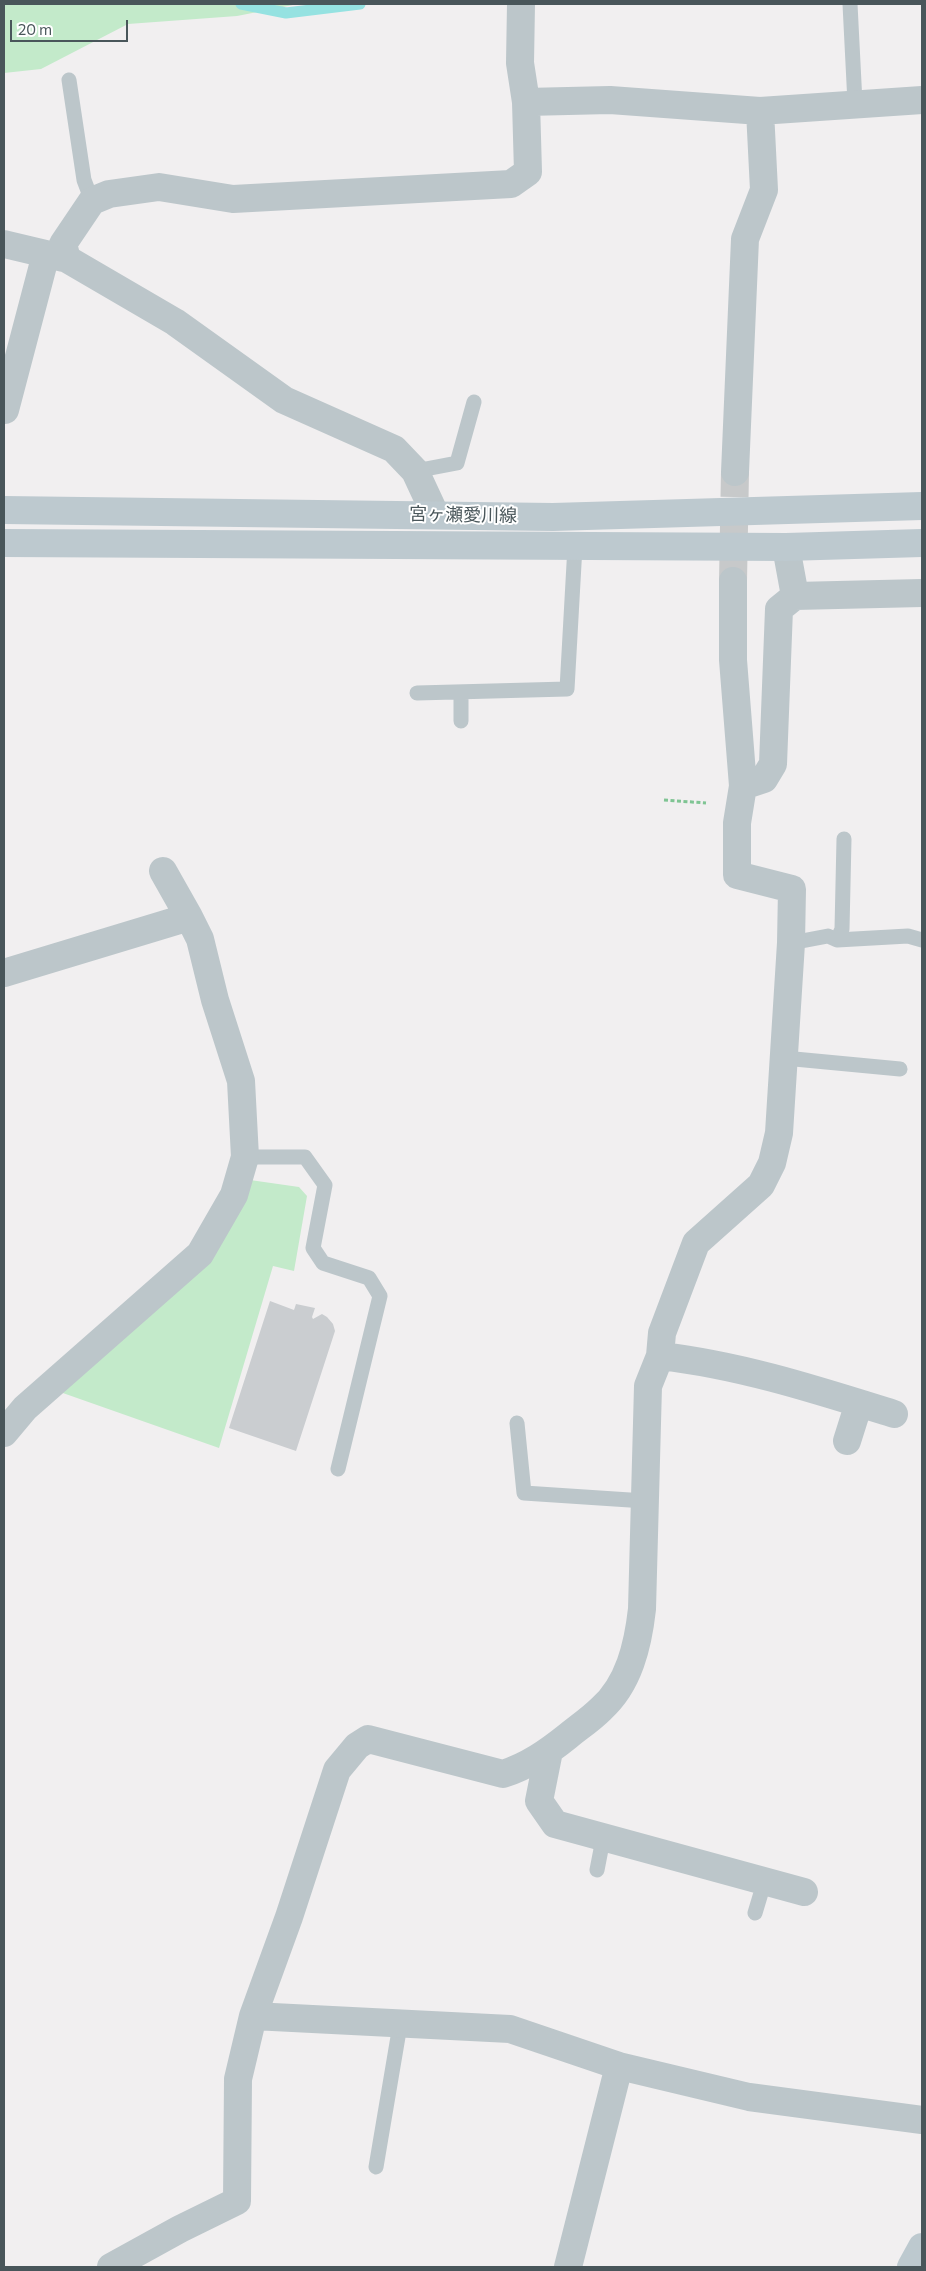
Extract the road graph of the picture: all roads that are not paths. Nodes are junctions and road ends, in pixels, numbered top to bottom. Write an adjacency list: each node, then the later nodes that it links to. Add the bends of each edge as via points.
1 (521, 4): 5 (street, via 520,63)
2 (850, 4): 6 (lane)
3 (69, 80): 8 (lane, via 84,180)
4 (922, 100): 6 (street)
5 (526, 102): 7 (street, via 610,100); 8 (street, via 528,172 511,184 233,199 159,187 109,194)
6 (855, 103): 7 (street)
7 (760, 111): 14 (street, via 764,190 745,240)
8 (92, 201): 10 (street)
9 (4, 244): 10 (street)
10 (57, 256): 12 (street); 13 (street, via 175,322 284,400 394,449)
11 (474, 402): 13 (lane, via 457,463)
12 (5, 410)
13 (415, 471): 17 (street)
14 (735, 472)
15 (922, 506): 17 (main road, 宮ヶ瀬愛川線, via 553,517)
16 (4, 510): 17 (main road, 宮ヶ瀬愛川線)
17 (435, 514)
18 (4, 543): 20 (main road, 宮ヶ瀬愛川線)
19 (922, 543): 21 (main road, 宮ヶ瀬愛川線)
20 (575, 546): 21 (main road, 宮ヶ瀬愛川線); 25 (lane, via 567,689)
21 (786, 548): 24 (street)
22 (733, 580): 28 (street, via 733,660)
23 (922, 593): 24 (street)
24 (794, 596): 28 (street, via 779,609 773,764 764,779)
25 (461, 692): 26 (lane); 27 (lane)
26 (417, 693)
27 (461, 721)
28 (741, 795): 34 (street, via 737,876 792,889)
29 (844, 839): 32 (lane, via 842,929)
30 (163, 871): 31 (street)
31 (188, 917): 35 (street); 38 (street, via 200,940 241,1080)
32 (837, 940): 33 (lane, via 908,936); 34 (lane, via 828,936)
33 (922, 940)
34 (792, 943): 36 (street)
35 (4, 972)
36 (784, 1058): 37 (lane); 39 (street, via 779,1133 772,1163 761,1185 696,1244 662,1333)
37 (900, 1069)
38 (244, 1158): 43 (street, via 234,1195 200,1254 25,1408); 45 (lane, via 305,1157 325,1184 313,1248 323,1263 368,1278 380,1296)
39 (660, 1356): 40 (street, via 695,1360); 46 (street, via 648,1386)
40 (859, 1403): 41 (street); 44 (street)
41 (894, 1414)
42 (517, 1423): 46 (lane, via 524,1493)
43 (4, 1433)
44 (847, 1441)
45 (338, 1469)
46 (645, 1502): 47 (street, via 639,1640 628,1670 602,1708)
47 (549, 1751): 48 (street, via 539,1801 555,1824); 53 (street, via 521,1768 503,1774 368,1739 357,1746 337,1770 289,1917)
48 (604, 1839): 49 (lane); 50 (street)
49 (596, 1870)
50 (764, 1883): 51 (street); 52 (lane)
51 (804, 1892)
52 (755, 1913)
53 (252, 2016): 54 (street); 59 (street, via 238,2079 237,2201 180,2228)
54 (400, 2025): 55 (street, via 510,2028); 57 (lane)
55 (619, 2066): 56 (street, via 749,2097); 60 (street)
56 (922, 2120)
57 (376, 2167)
58 (922, 2247): 61 (main road)
59 (111, 2267)
60 (570, 2267)
61 (911, 2267)

